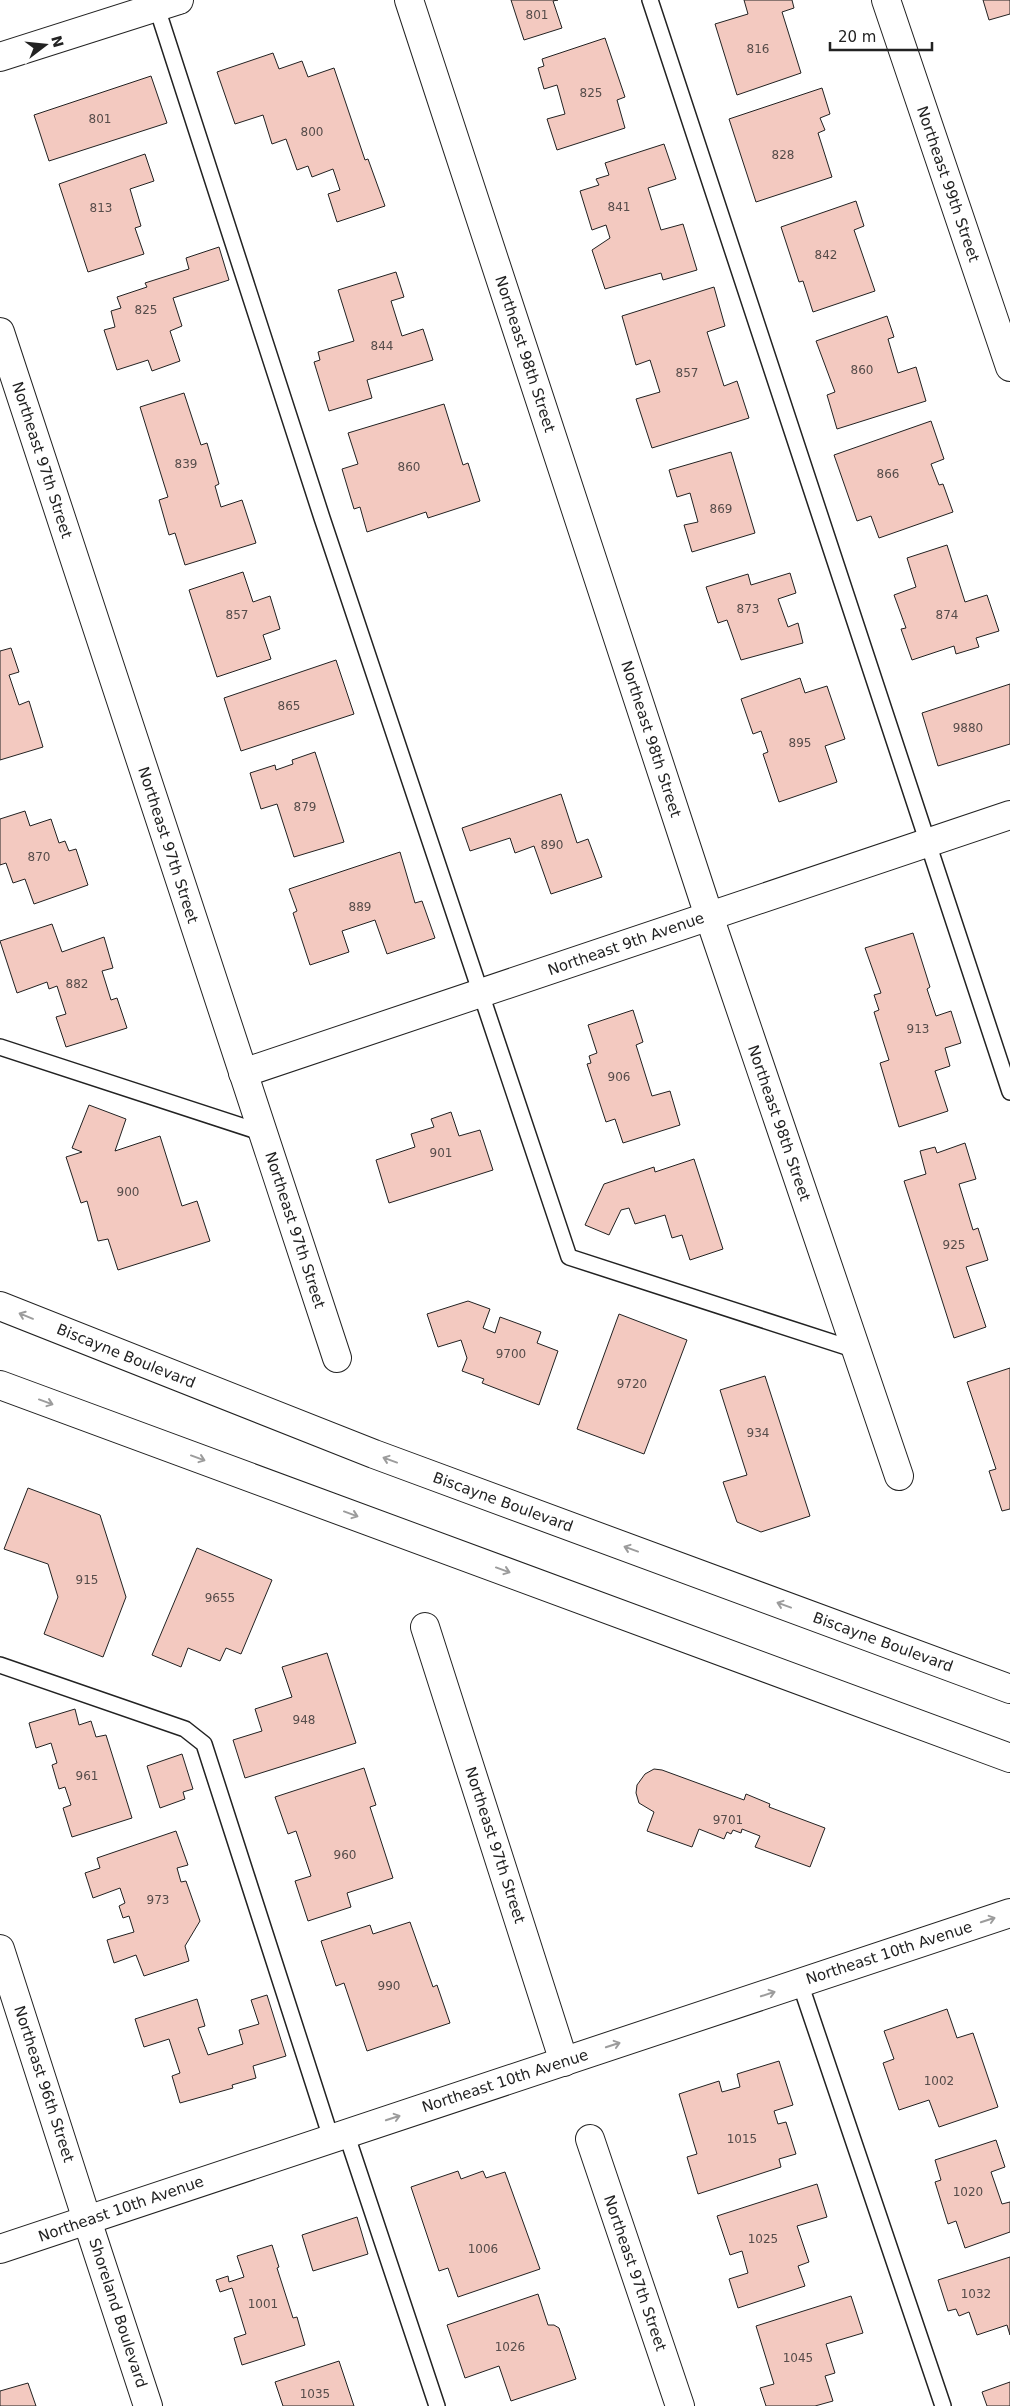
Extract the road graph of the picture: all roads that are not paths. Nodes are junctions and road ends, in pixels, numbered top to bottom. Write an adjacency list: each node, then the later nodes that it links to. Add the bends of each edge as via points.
1 (409, 0): 10 (street, Northeast 98th Street)
2 (650, 0): 9 (lane)
3 (886, 0): 7 (street, Northeast 99th Street)
4 (163, 2): 5 (street); 11 (lane, via 322,518)
5 (0, 57)
6 (0, 332): 13 (street, Northeast 97th Street)
7 (1010, 367)
8 (1010, 815): 9 (street, Northeast 9th Avenue)
9 (928, 843): 10 (street, Northeast 9th Avenue); 14 (lane)
10 (709, 916): 11 (street, Northeast 9th Avenue); 17 (street, Northeast 98th Street)
11 (481, 993): 13 (street, Northeast 9th Avenue); 17 (lane, via 569,1256)
12 (0, 1047): 15 (lane)
13 (243, 1073): 15 (street, Northeast 97th Street)
14 (1010, 1092)
15 (263, 1134): 18 (street, Northeast 97th Street)
16 (0, 1306): 23 (street, Biscayne Boulevard, one-way to 16, via 374,1454)
17 (856, 1350): 20 (street, Northeast 98th Street)
18 (337, 1358)
19 (0, 1385): 24 (street, one-way to 24)
20 (899, 1476)
21 (425, 1627): 28 (street, Northeast 97th Street)
22 (0, 1665): 29 (lane, via 185,1729 204,1744)
23 (1010, 1689)
24 (1010, 1758)
25 (1010, 1913): 27 (street, Northeast 10th Avenue, one-way to 25)
26 (0, 1949): 31 (street, Northeast 96th Street)
27 (800, 1983): 28 (street, Northeast 10th Avenue, one-way to 27); 36 (lane)
28 (564, 2062): 29 (street, Northeast 10th Avenue, one-way to 28)
29 (338, 2136): 31 (street, Northeast 10th Avenue); 34 (lane)
30 (590, 2140): 35 (street, Northeast 97th Street)
31 (87, 2220): 32 (street, Northeast 10th Avenue); 33 (street, Shoreland Boulevard)
32 (0, 2249)
33 (148, 2406)
34 (437, 2406)
35 (680, 2406)
36 (943, 2406)

